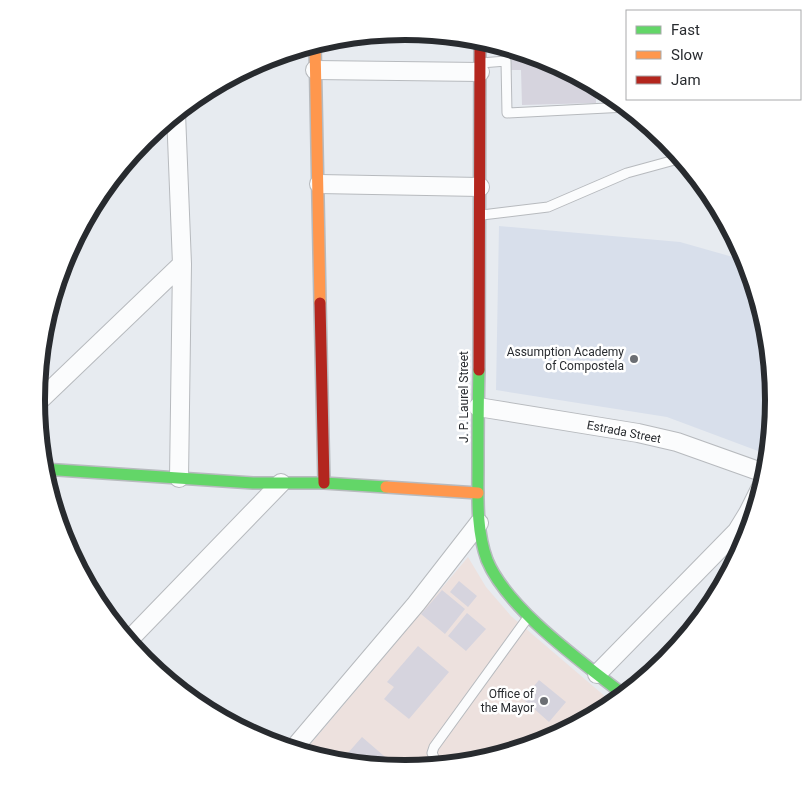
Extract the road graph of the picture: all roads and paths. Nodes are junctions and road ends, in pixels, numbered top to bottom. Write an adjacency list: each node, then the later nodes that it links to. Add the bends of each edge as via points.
1 (480, 48): 3 (street, J. P. Laurel Street)
2 (315, 51): 4 (street)
3 (481, 68): 4 (street); 5 (lane, via 506,62 507,113); 9 (street, J. P. Laurel Street)
4 (315, 70): 8 (street)
5 (616, 108)
6 (176, 122): 11 (street)
7 (674, 160): 10 (lane, via 628,173 548,207)
8 (319, 184): 9 (street); 17 (street)
9 (480, 187): 10 (street, J. P. Laurel Street)
10 (480, 216): 13 (street, J. P. Laurel Street)
11 (182, 264): 12 (street); 16 (street)
12 (45, 396)
13 (478, 407): 15 (street, Estrada Street, via 678,442); 19 (street, J. P. Laurel Street)
14 (52, 469): 16 (street)
15 (759, 471)
16 (179, 478): 18 (street)
17 (324, 483): 18 (street); 19 (street)
18 (281, 484): 23 (street)
19 (478, 493): 21 (street, J. P. Laurel Street)
20 (746, 516): 24 (street, via 731,537)
21 (479, 523): 22 (street, J. P. Laurel Street, via 491,569); 26 (street, via 416,604)
22 (530, 615): 24 (street, J. P. Laurel Street); 27 (lane, via 434,747)
23 (133, 635)
24 (597, 674): 25 (street, J. P. Laurel Street)
25 (618, 691)
26 (298, 743)
27 (435, 759)

